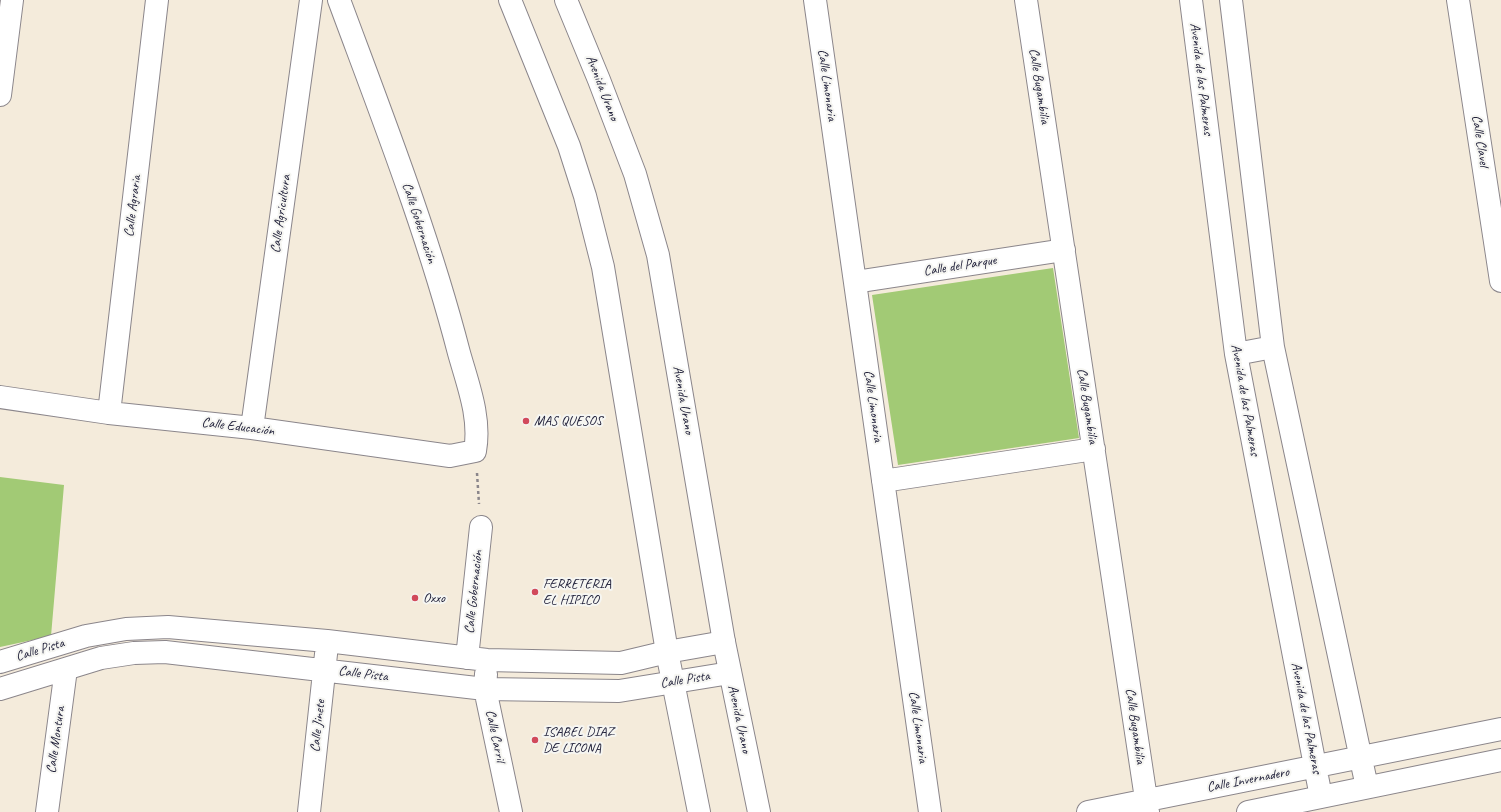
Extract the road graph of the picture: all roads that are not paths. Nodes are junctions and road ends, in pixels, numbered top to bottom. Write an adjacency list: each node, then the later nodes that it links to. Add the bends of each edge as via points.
1 (12, 0): 12 (street)
2 (157, 0): 19 (street, Calle Agraria)
3 (311, 0): 20 (street, Calle Agricultura)
4 (338, 0): 22 (street, Calle Gobernación, via 399,162 448,309 473,406 478,434)
5 (510, 0): 27 (street, via 569,146 603,267)
6 (566, 0): 26 (street, Avenida Urano, via 634,174 658,255)
7 (815, 0): 15 (street, Calle Limonaria)
8 (1026, 0): 13 (street, Calle Bugambilia)
9 (1191, 0): 17 (street, Avenida de las Palmeras)
10 (1231, 0): 16 (street)
11 (1458, 0): 14 (street, Calle Clavel)
12 (0, 95)
13 (1064, 250): 15 (street, Calle del Parque); 21 (street, Calle Bugambilia)
14 (1501, 281)
15 (855, 282): 23 (street, Calle Limonaria)
16 (1273, 347): 17 (street); 37 (street)
17 (1236, 354): 39 (street, Avenida de las Palmeras)
18 (0, 397): 19 (street, Calle Educación)
19 (109, 413): 20 (street, Calle Educación)
20 (252, 428): 22 (street, Calle Educación, via 450,456)
21 (1094, 449): 23 (street); 42 (street, Calle Bugambilia)
22 (475, 451)
23 (883, 481): 49 (street, Calle Limonaria)
24 (481, 527): 28 (street, Calle Gobernación)
25 (327, 641): 28 (street, Calle Pista); 29 (street, Calle Pista, via 168,626 126,629 86,636); 31 (street, Calle Jinete)
26 (724, 642): 27 (street, Calle Pista); 32 (street, Avenida Urano)
27 (667, 652): 28 (street, Calle Pista, via 621,663); 33 (street)
28 (477, 659): 35 (street, Calle Carril)
29 (0, 662)
30 (66, 669): 31 (street, Calle Pista, via 101,658 165,652); 34 (street, Calle Pista); 44 (street, Calle Montura)
31 (324, 669): 35 (street, Calle Pista); 45 (street, Calle Jinete)
32 (730, 673): 33 (street, Calle Pista); 48 (street, Avenida Urano)
33 (673, 682): 35 (street, Calle Pista, via 619,691); 47 (street)
34 (0, 689)
35 (485, 689): 46 (street, Calle Carril)
36 (1501, 729): 37 (street, Calle Invernadero)
37 (1360, 758): 39 (street, Calle Invernadero); 40 (street)
38 (1501, 760): 40 (street)
39 (1316, 766): 41 (street, Avenida de las Palmeras); 42 (street, Calle Invernadero)
40 (1367, 787): 41 (street)
41 (1321, 797): 43 (street)
42 (1147, 806): 50 (street, Calle Invernadero)
43 (1260, 811)
44 (47, 812)
45 (309, 812)
46 (511, 812)
47 (699, 812)
48 (759, 812)
49 (930, 812)
50 (1088, 812)

